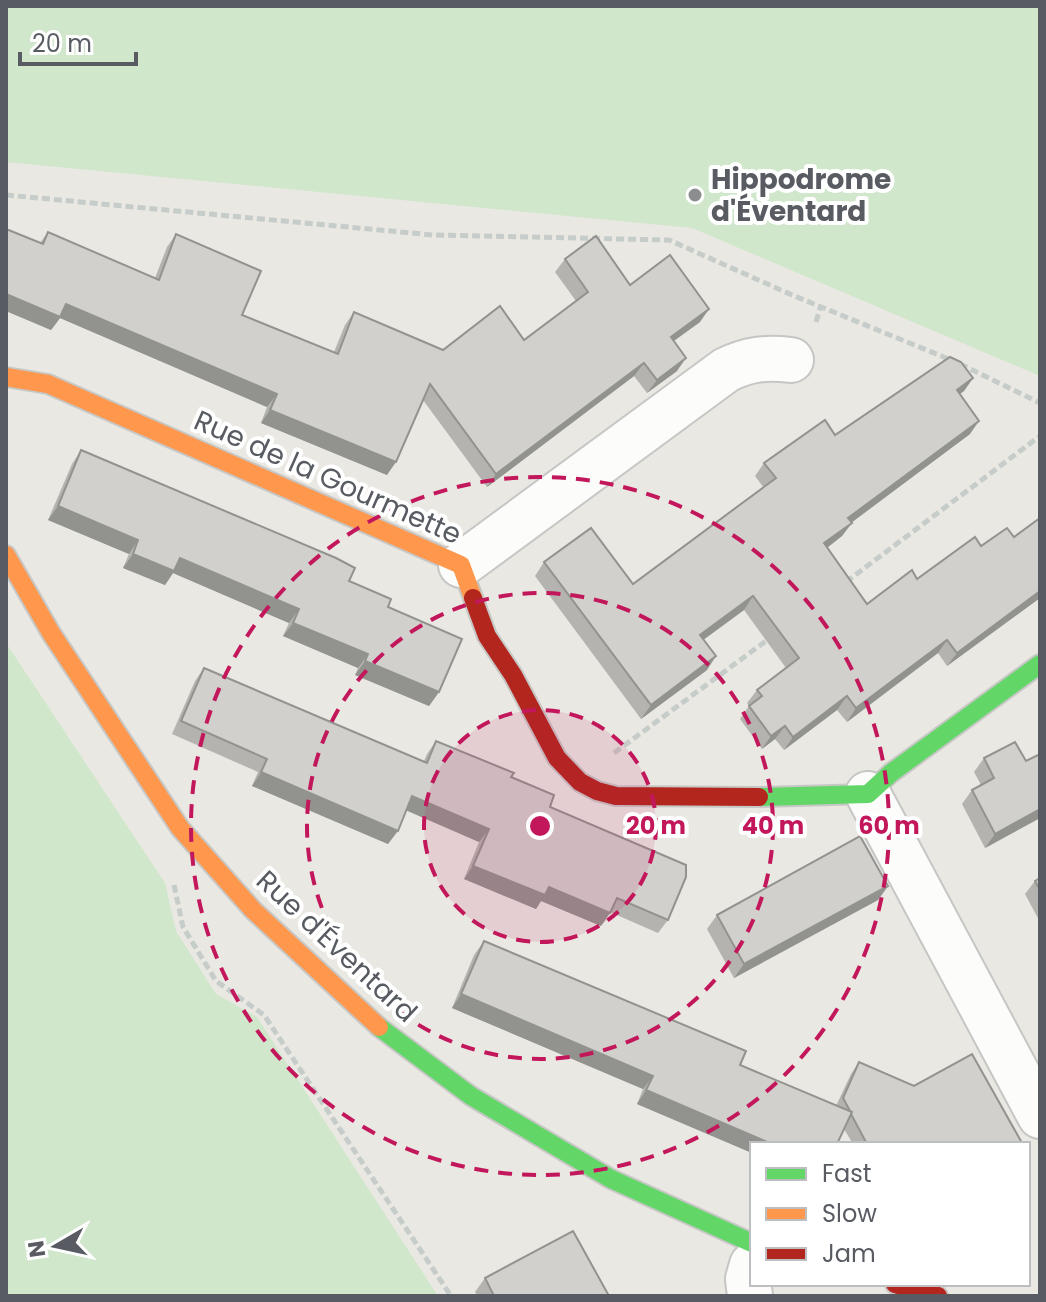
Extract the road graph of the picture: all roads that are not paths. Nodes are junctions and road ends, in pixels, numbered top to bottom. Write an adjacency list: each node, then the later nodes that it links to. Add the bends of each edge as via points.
1 (791, 360): 4 (street, via 768,357 726,370)
2 (6, 377): 4 (street, Rue de la Gourmette, via 48,384)
3 (6, 555): 8 (street, Rue d'Éventard, via 180,828 316,970 384,1032 471,1096 611,1179)
4 (461, 565): 6 (street, Rue de la Gourmette, via 487,636 557,758 580,782 616,796)
5 (1040, 664): 6 (street)
6 (868, 794): 7 (street)
7 (1040, 1116)
8 (750, 1242)
9 (750, 1272): 11 (street)
10 (902, 1286): 12 (street)
11 (750, 1296)
12 (938, 1296)

